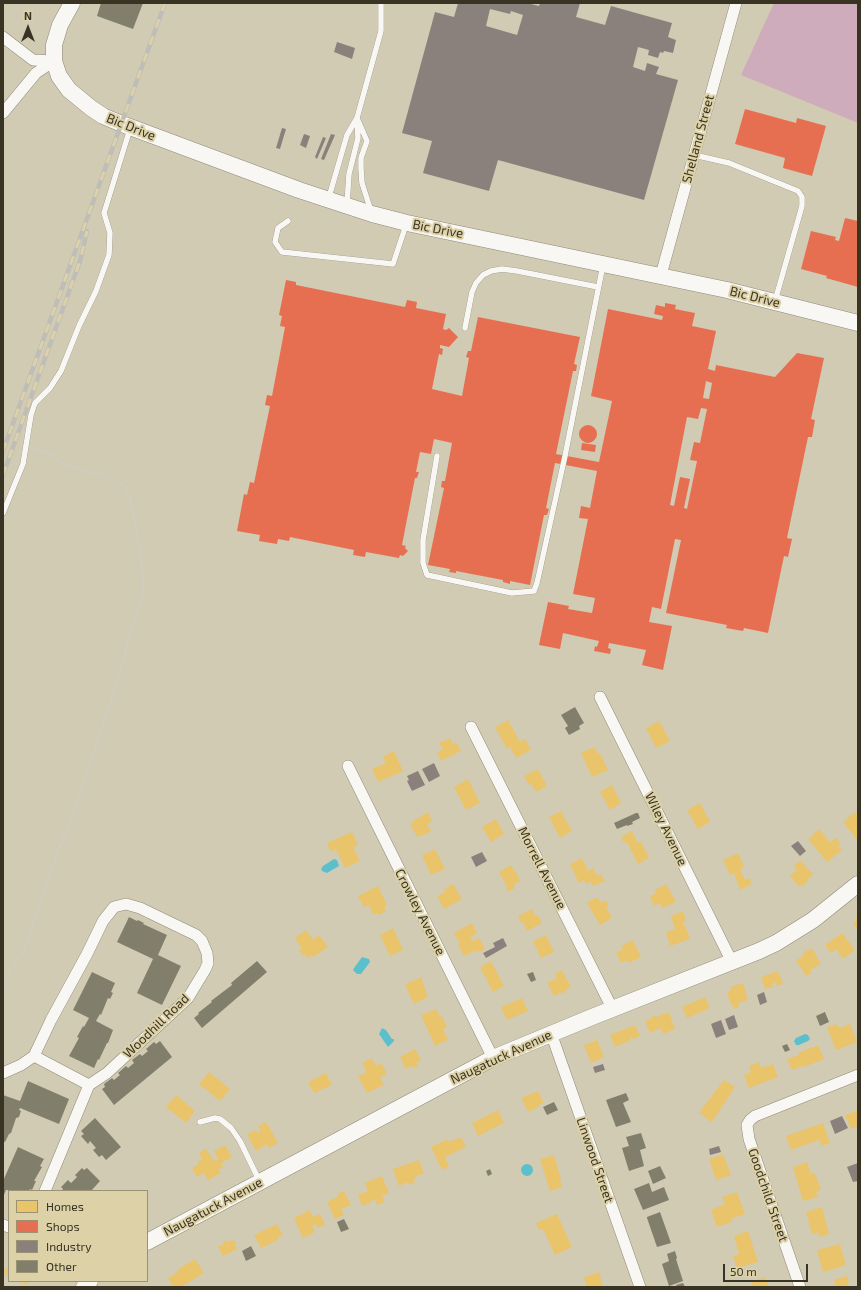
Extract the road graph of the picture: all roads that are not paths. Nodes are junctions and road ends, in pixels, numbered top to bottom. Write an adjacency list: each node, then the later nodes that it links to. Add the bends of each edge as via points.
1 (72, 3): 5 (street, via 56,35)
2 (381, 3): 7 (lane, via 381,30)
3 (736, 3): 9 (street, Shelland Street)
4 (3, 37): 5 (street, via 33,60)
5 (54, 61): 6 (street, via 36,73); 8 (street, Bic Drive, via 63,82 80,100 103,116)
6 (3, 113)
7 (357, 118): 10 (lane, via 347,135); 11 (lane, via 358,138 349,174); 12 (lane, via 367,141 361,158 361,169 362,183)
8 (130, 127): 10 (street, Bic Drive); 22 (lane, via 104,213 110,232 109,254 96,292 61,371 50,388 35,403 23,464)
9 (694, 155): 16 (street, Shelland Street); 18 (lane, via 736,166 798,191 802,197 802,206)
10 (328, 200): 11 (street, Bic Drive)
11 (347, 206): 12 (street, Bic Drive)
12 (372, 214): 14 (street, Bic Drive)
13 (288, 221): 14 (lane, via 278,228 275,242 282,252 393,264)
14 (407, 223): 15 (street, Bic Drive)
15 (604, 263): 16 (street, Bic Drive); 17 (lane)
16 (661, 275): 18 (street, Bic Drive)
17 (598, 287): 20 (lane, via 517,271 491,271 483,275 472,292); 21 (lane, via 565,456 534,591 512,593 427,575 423,563 423,540)
18 (775, 302): 19 (street, Bic Drive)
19 (858, 323)
20 (466, 328)
21 (437, 456)
22 (3, 513)
23 (600, 697): 27 (street, Wiley Avenue)
24 (471, 727): 28 (street, Morrell Avenue)
25 (348, 766): 31 (street, Crowley Avenue)
26 (858, 884): 27 (street, Naugatuck Avenue, via 799,929 776,943)
27 (732, 962): 28 (street, Naugatuck Avenue)
28 (612, 1008): 29 (street, Naugatuck Avenue)
29 (551, 1034): 31 (street, Naugatuck Avenue); 39 (street, Linwood Street)
30 (34, 1056): 32 (street); 34 (street); 34 (street, Woodhill Road, via 103,921 114,907 126,904 140,908 196,936 206,947 208,963 188,998 107,1073)
31 (493, 1058): 36 (street, Naugatuck Avenue)
32 (3, 1073)
33 (858, 1075): 40 (street, Goodchild Street, via 755,1116 747,1125 749,1139)
34 (89, 1085): 37 (street)
35 (200, 1122): 36 (lane, via 220,1118 231,1128)
36 (260, 1182): 38 (street, Naugatuck Avenue)
37 (45, 1190)
38 (148, 1241)
39 (640, 1287)
40 (800, 1287)

